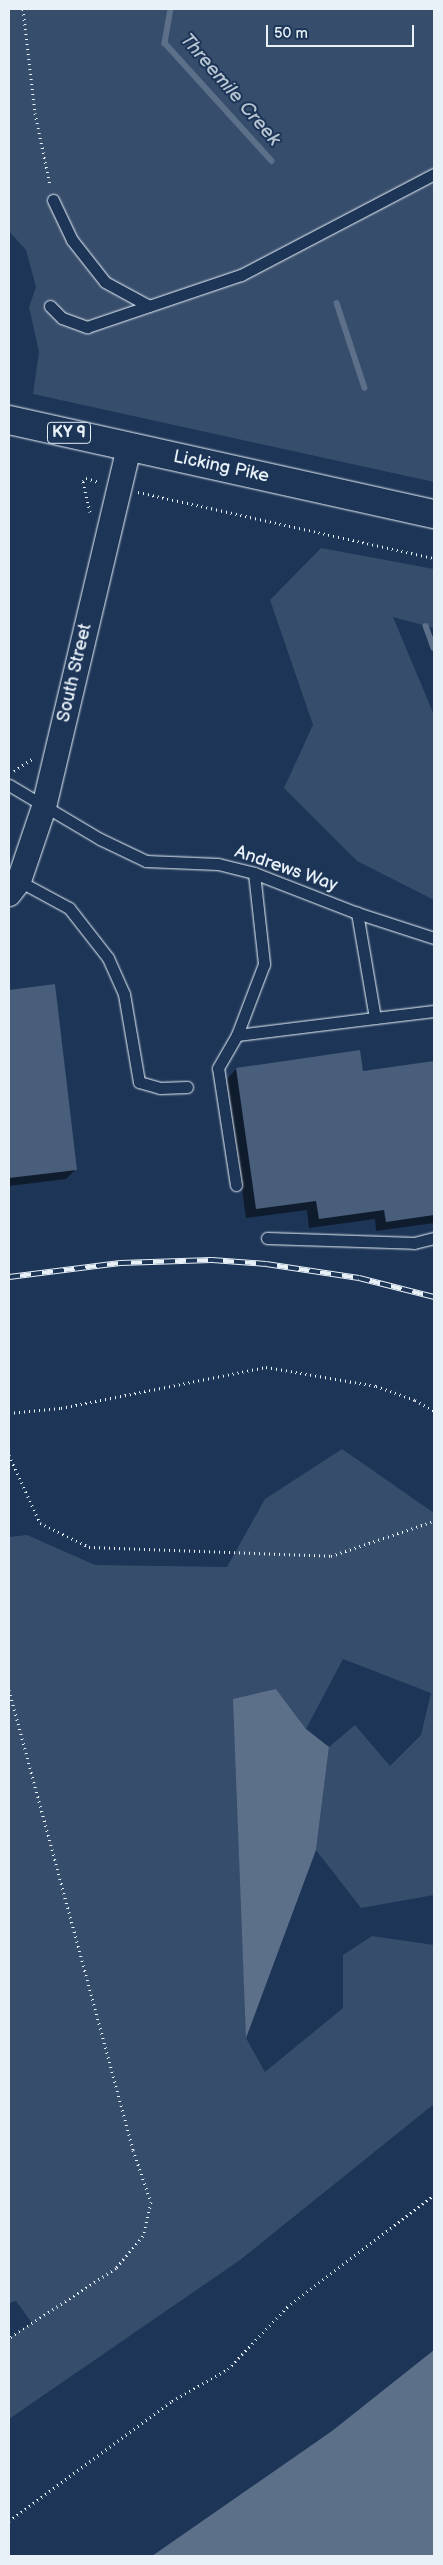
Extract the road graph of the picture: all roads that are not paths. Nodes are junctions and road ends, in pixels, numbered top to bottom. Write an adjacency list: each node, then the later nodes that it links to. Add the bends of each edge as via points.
1 (434, 174): 4 (lane, via 242,274)
2 (53, 200): 4 (lane, via 72,240 105,282)
3 (50, 306): 4 (lane, via 62,318 87,327)
4 (149, 306)
5 (9, 420): 6 (main road, Licking Pike / KY 9)
6 (129, 447): 7 (main road, Licking Pike / KY 9); 9 (street, South Street)
7 (434, 514)
8 (9, 785): 9 (lane, Andrews Way)
9 (44, 807): 10 (lane, Andrews Way, via 146,861 218,864); 11 (street, South Street)
10 (254, 873): 12 (lane, Andrews Way); 16 (lane, via 264,964)
11 (14, 887): 17 (lane, via 68,908 108,958 124,994 139,1082 160,1088)
12 (357, 913): 13 (lane, Andrews Way); 15 (lane)
13 (434, 938)
14 (434, 1010): 15 (lane)
15 (375, 1018): 16 (lane)
16 (237, 1035): 18 (lane, via 218,1068)
17 (187, 1087)
18 (236, 1185)
19 (268, 1238): 20 (lane, via 414,1243)
20 (434, 1238)

